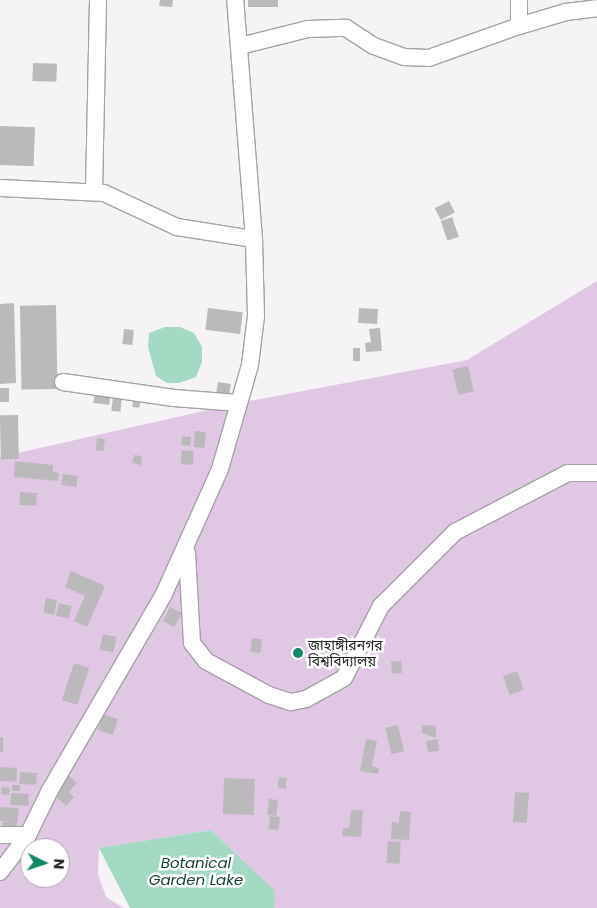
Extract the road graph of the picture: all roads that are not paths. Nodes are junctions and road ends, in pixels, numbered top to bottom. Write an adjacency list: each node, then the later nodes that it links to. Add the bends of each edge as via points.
1 (98, 0): 8 (street)
2 (235, 0): 6 (street)
3 (520, 0): 5 (street)
4 (597, 8): 5 (street, via 566,12)
5 (519, 26): 6 (street, via 429,58 396,55 374,46 346,28 308,29)
6 (240, 46): 9 (street)
7 (0, 188): 8 (street)
8 (94, 192): 9 (street, via 104,193 177,227)
9 (254, 239): 11 (street, via 256,316 250,365)
10 (63, 382): 11 (street, via 174,398)
11 (239, 403): 13 (street, via 220,469)
12 (597, 473): 13 (street, via 568,473 455,532 381,606 344,678 306,699 291,702 242,682 206,661 192,643 186,579)
13 (187, 543): 15 (street, via 163,596 50,790)
14 (0, 835): 15 (street)
15 (28, 835): 16 (street)
16 (0, 872)

